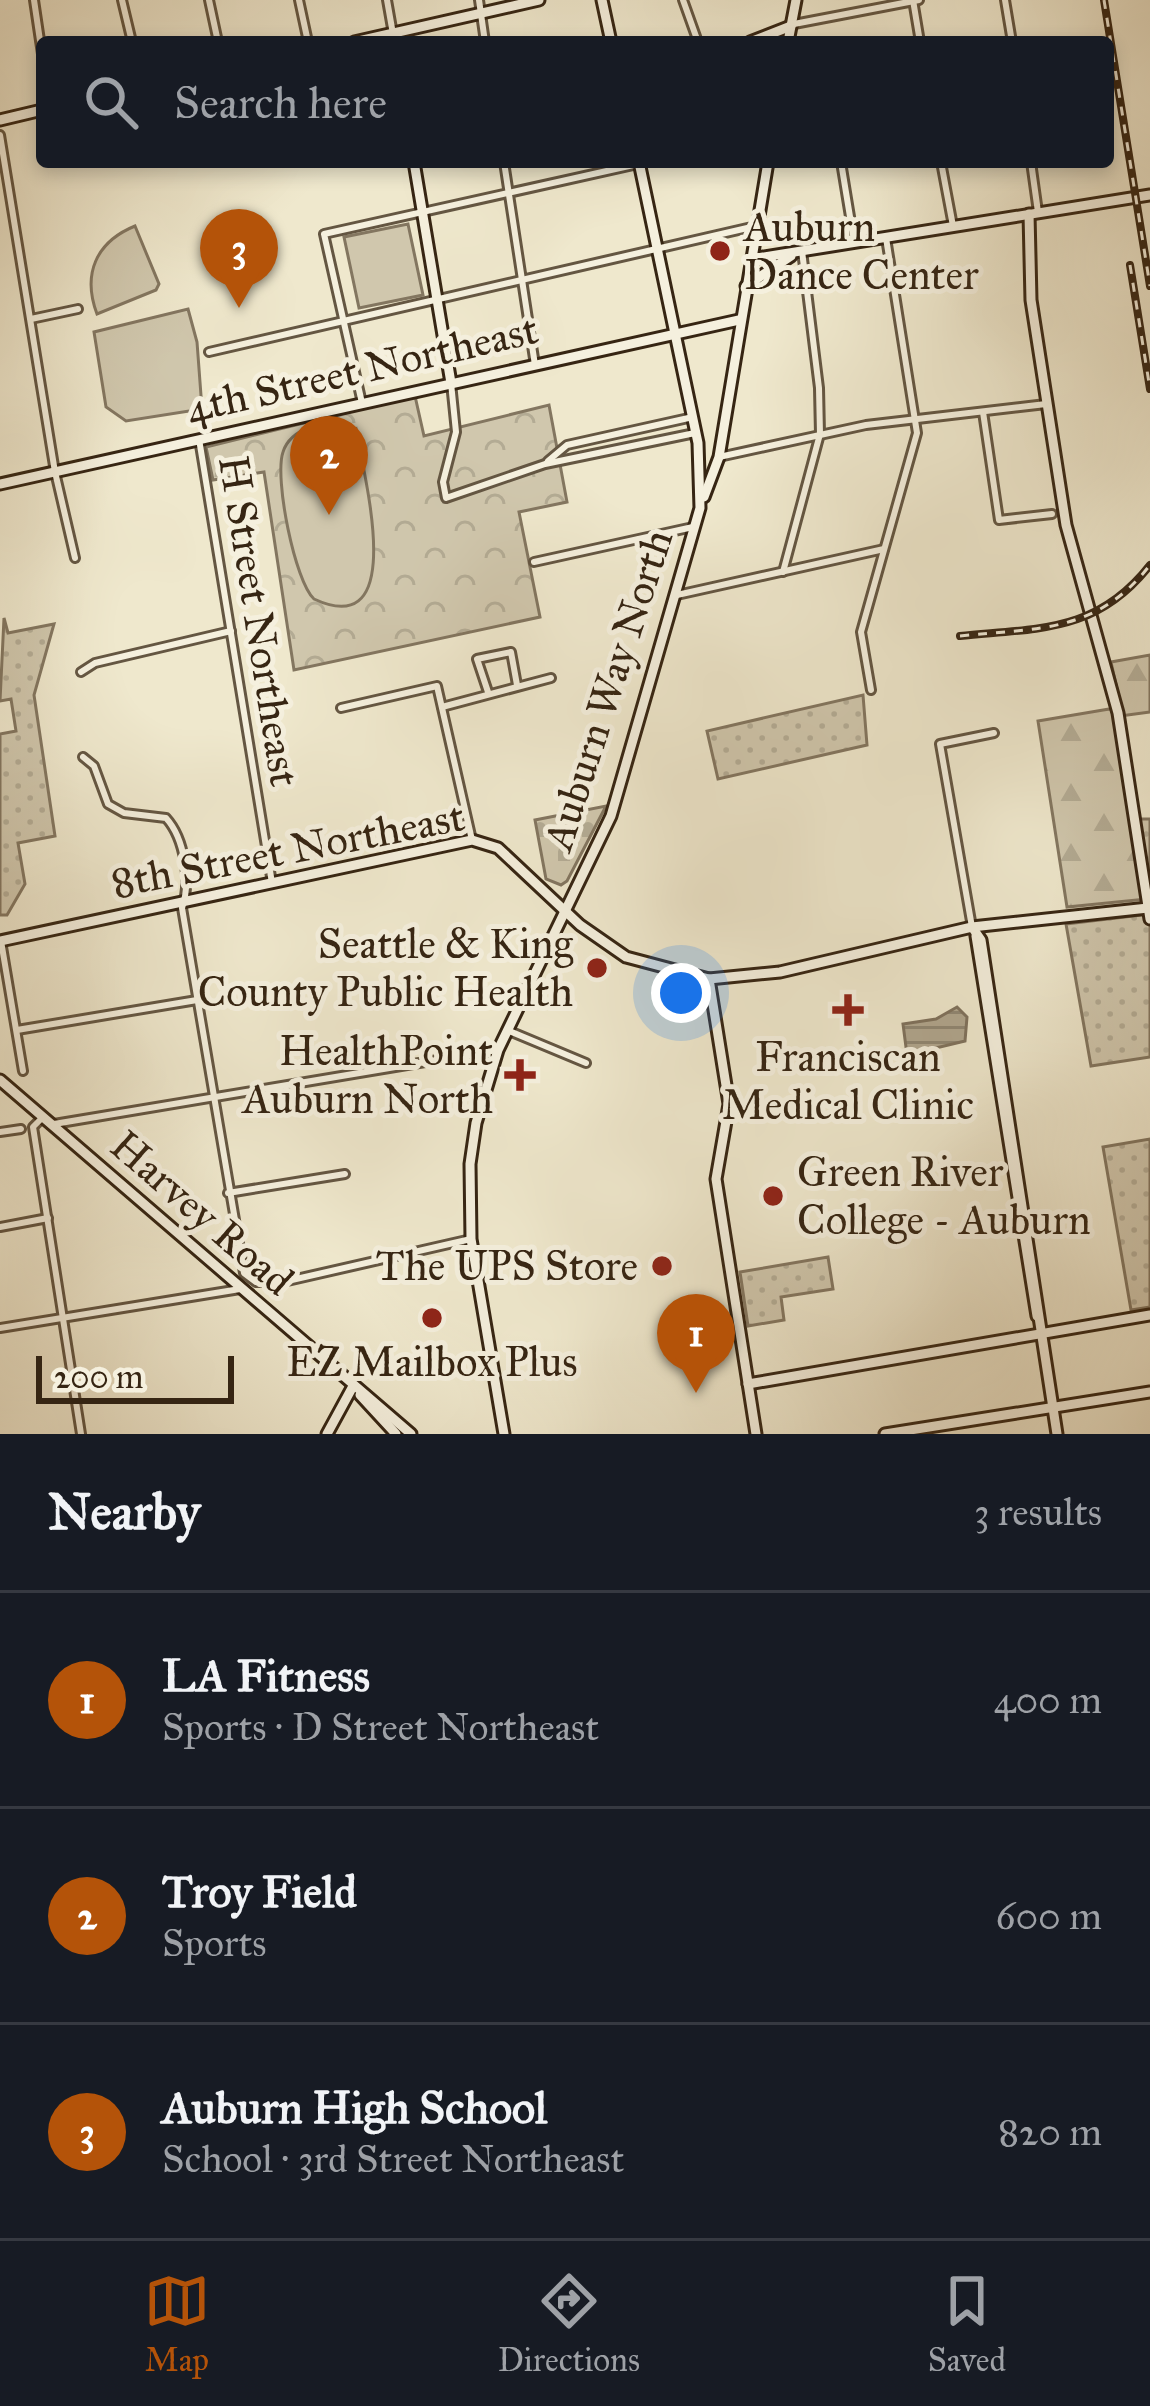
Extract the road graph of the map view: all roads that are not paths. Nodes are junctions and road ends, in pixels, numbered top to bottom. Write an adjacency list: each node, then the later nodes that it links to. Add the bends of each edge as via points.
1 (34, 0): 15 (street)
2 (122, 0): 16 (street)
3 (209, 0): 17 (street)
4 (299, 0): 18 (street)
5 (387, 0): 19 (street)
6 (479, 0): 13 (street)
7 (538, 0): 13 (street)
8 (602, 0): 22 (street)
9 (683, 0): 23 (street)
10 (796, 0): 14 (street)
11 (915, 0): 14 (street); 26 (street)
12 (1005, 0): 27 (street)
13 (481, 13): 20 (street); 21 (street)
14 (790, 26): 24 (street); 25 (street)
15 (39, 36)
16 (130, 36)
17 (217, 36)
18 (307, 36)
19 (394, 36)
20 (401, 36)
21 (484, 36)
22 (610, 36)
23 (696, 36)
24 (775, 36)
25 (789, 36)
26 (919, 36)
27 (1011, 36)
28 (36, 111): 29 (street)
29 (0, 120)
30 (0, 135): 41 (street)
31 (415, 168): 43 (street)
32 (505, 168): 39 (street)
33 (615, 168): 39 (street)
34 (643, 168): 49 (street, Auburn Way North)
35 (767, 168): 45 (street)
36 (842, 168): 48 (street)
37 (942, 168): 46 (street)
38 (1030, 168): 44 (street)
39 (509, 192): 43 (street); 52 (street)
40 (1150, 195): 44 (street)
41 (12, 207): 42 (street); 56 (street)
42 (0, 209)
43 (423, 211): 54 (street); 58 (street, via 324,234)
44 (1034, 213): 46 (street); 64 (street, via 1031,300)
45 (756, 226): 49 (street); 51 (street)
46 (952, 226): 47 (street)
47 (886, 238): 48 (street); 67 (street)
48 (855, 244): 50 (street)
49 (659, 249): 52 (street); 59 (street, Auburn Way North)
50 (802, 251): 51 (street); 53 (street); 70 (street)
51 (751, 259): 53 (street)
52 (523, 280): 54 (street); 61 (street)
53 (746, 286): 57 (street)
54 (436, 300): 58 (street); 62 (street)
55 (78, 309): 56 (street)
56 (31, 319): 75 (street)
57 (739, 320): 59 (street, 4th Street Northeast); 73 (street)
58 (344, 321): 60 (street); 63 (street)
59 (678, 333): 61 (street, 4th Street Northeast); 66 (street, Auburn Way North)
60 (208, 352)
61 (535, 365): 62 (street, 4th Street Northeast)
62 (452, 383): 63 (street, 4th Street Northeast); 74 (street, via 456,432 446,498)
63 (362, 403): 71 (street, 4th Street Northeast)
64 (1048, 404): 65 (street); 99 (street, via 1069,542 1118,712)
65 (983, 412): 67 (street); 78 (street, via 999,520)
66 (693, 417): 68 (street); 69 (street, Auburn Way North)
67 (916, 418): 70 (street); 80 (street, via 916,447)
68 (628, 431): 72 (street); 74 (street, via 568,445)
69 (696, 433): 72 (street); 77 (street, Auburn Way North)
70 (820, 434): 73 (street); 83 (street)
71 (200, 440): 75 (street, 4th Street Northeast); 85 (street, H Street Northeast)
72 (632, 447): 74 (street)
73 (718, 458): 77 (street)
74 (545, 464)
75 (55, 472): 76 (street, 4th Street Northeast); 81 (street)
76 (0, 484)
77 (700, 508): 79 (street, Auburn Way North)
78 (1052, 514)
79 (697, 526): 82 (street); 84 (street, Auburn Way North)
80 (886, 548): 83 (street); 89 (street, via 862,632)
81 (75, 558)
82 (534, 562)
83 (783, 572): 84 (street)
84 (677, 595): 98 (street, Auburn Way North, via 614,806)
85 (231, 632): 86 (street); 96 (street, H Street Northeast)
86 (81, 672)
87 (550, 678): 88 (street)
88 (517, 686): 90 (street); 90 (street, via 511,652 477,659)
89 (871, 690)
90 (488, 692): 91 (street)
91 (442, 707): 92 (street, via 437,686); 95 (street)
92 (341, 708)
93 (994, 733): 100 (street, via 940,744)
94 (83, 757): 97 (street, via 108,804 166,818 177,833)
95 (472, 840): 96 (street, 8th Street Northeast); 98 (street, 8th Street Northeast, via 498,848)
96 (272, 883): 97 (street, 8th Street Northeast)
97 (184, 901): 101 (street, 8th Street Northeast); 103 (street)
98 (565, 911): 102 (street, 8th Street Northeast, via 626,957); 105 (street, Auburn Way North)
99 (1149, 913): 100 (street)
100 (974, 931): 102 (street); 123 (street)
101 (0, 941): 104 (street)
102 (710, 979): 124 (street, via 729,1104 716,1179)
103 (197, 1000): 104 (street); 110 (street)
104 (16, 1030): 108 (street)
105 (507, 1030): 106 (street, Auburn Way North); 107 (street)
106 (498, 1050): 110 (street); 118 (street, Auburn Way North, via 470,1164)
107 (586, 1064)
108 (23, 1071)
109 (0, 1080): 111 (street, Harvey Road)
110 (212, 1097): 111 (street); 115 (street)
111 (46, 1120): 116 (street, via 34,1127); 119 (street, Harvey Road)
112 (21, 1129): 113 (street)
113 (0, 1132)
114 (345, 1174): 115 (street)
115 (227, 1193): 118 (street, via 249,1279 283,1282)
116 (48, 1218): 117 (street); 121 (street)
117 (0, 1227)
118 (471, 1239): 132 (street, Auburn Way North)
119 (240, 1289): 121 (street); 125 (street, Harvey Road)
120 (1150, 1315): 123 (street)
121 (64, 1318): 122 (street); 128 (street)
122 (0, 1328)
123 (1042, 1333): 124 (street); 127 (street)
124 (748, 1384): 133 (street)
125 (356, 1392): 129 (street); 130 (street, Harvey Road); 131 (street, Harvey Road)
126 (1150, 1392): 127 (street)
127 (1052, 1405): 134 (street); 135 (street)
128 (81, 1434)
129 (327, 1434)
130 (396, 1434)
131 (411, 1434)
132 (504, 1434)
133 (756, 1434)
134 (885, 1434)
135 (1057, 1434)

